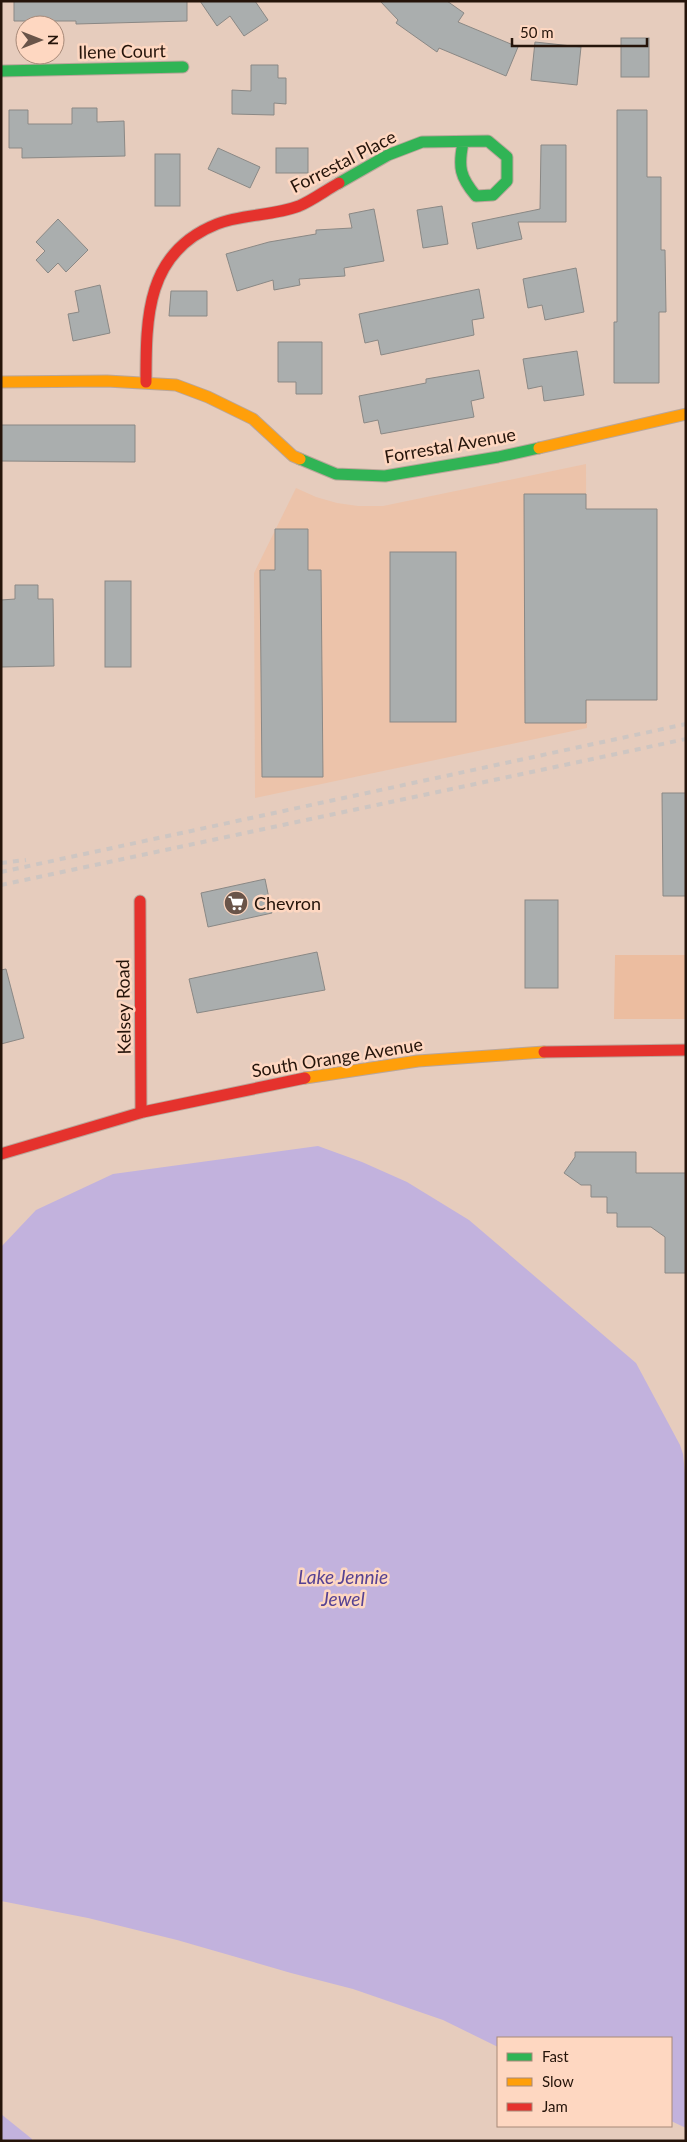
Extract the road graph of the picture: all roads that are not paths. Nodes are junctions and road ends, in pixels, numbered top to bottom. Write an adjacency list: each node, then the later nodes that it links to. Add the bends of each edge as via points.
1 (183, 67): 2 (street, Ilene Court)
2 (1, 71)
3 (463, 143): 3 (street, Forrestal Place, via 459,161 462,180 476,196 492,195 508,181 507,157 488,142); 5 (street, Forrestal Place, via 422,142 388,155 298,206 217,224 183,243 164,266 151,298 146,338)
4 (1, 382): 5 (street, Forrestal Avenue)
5 (146, 382): 6 (street, Forrestal Avenue, via 176,386 208,397 253,419 293,456 336,474 385,476 498,456)
6 (686, 414)
7 (140, 900): 9 (street, Kelsey Road)
8 (686, 1050): 9 (street, South Orange Avenue, via 588,1051 419,1061 260,1085)
9 (141, 1112): 10 (street, South Orange Avenue)
10 (1, 1154)

